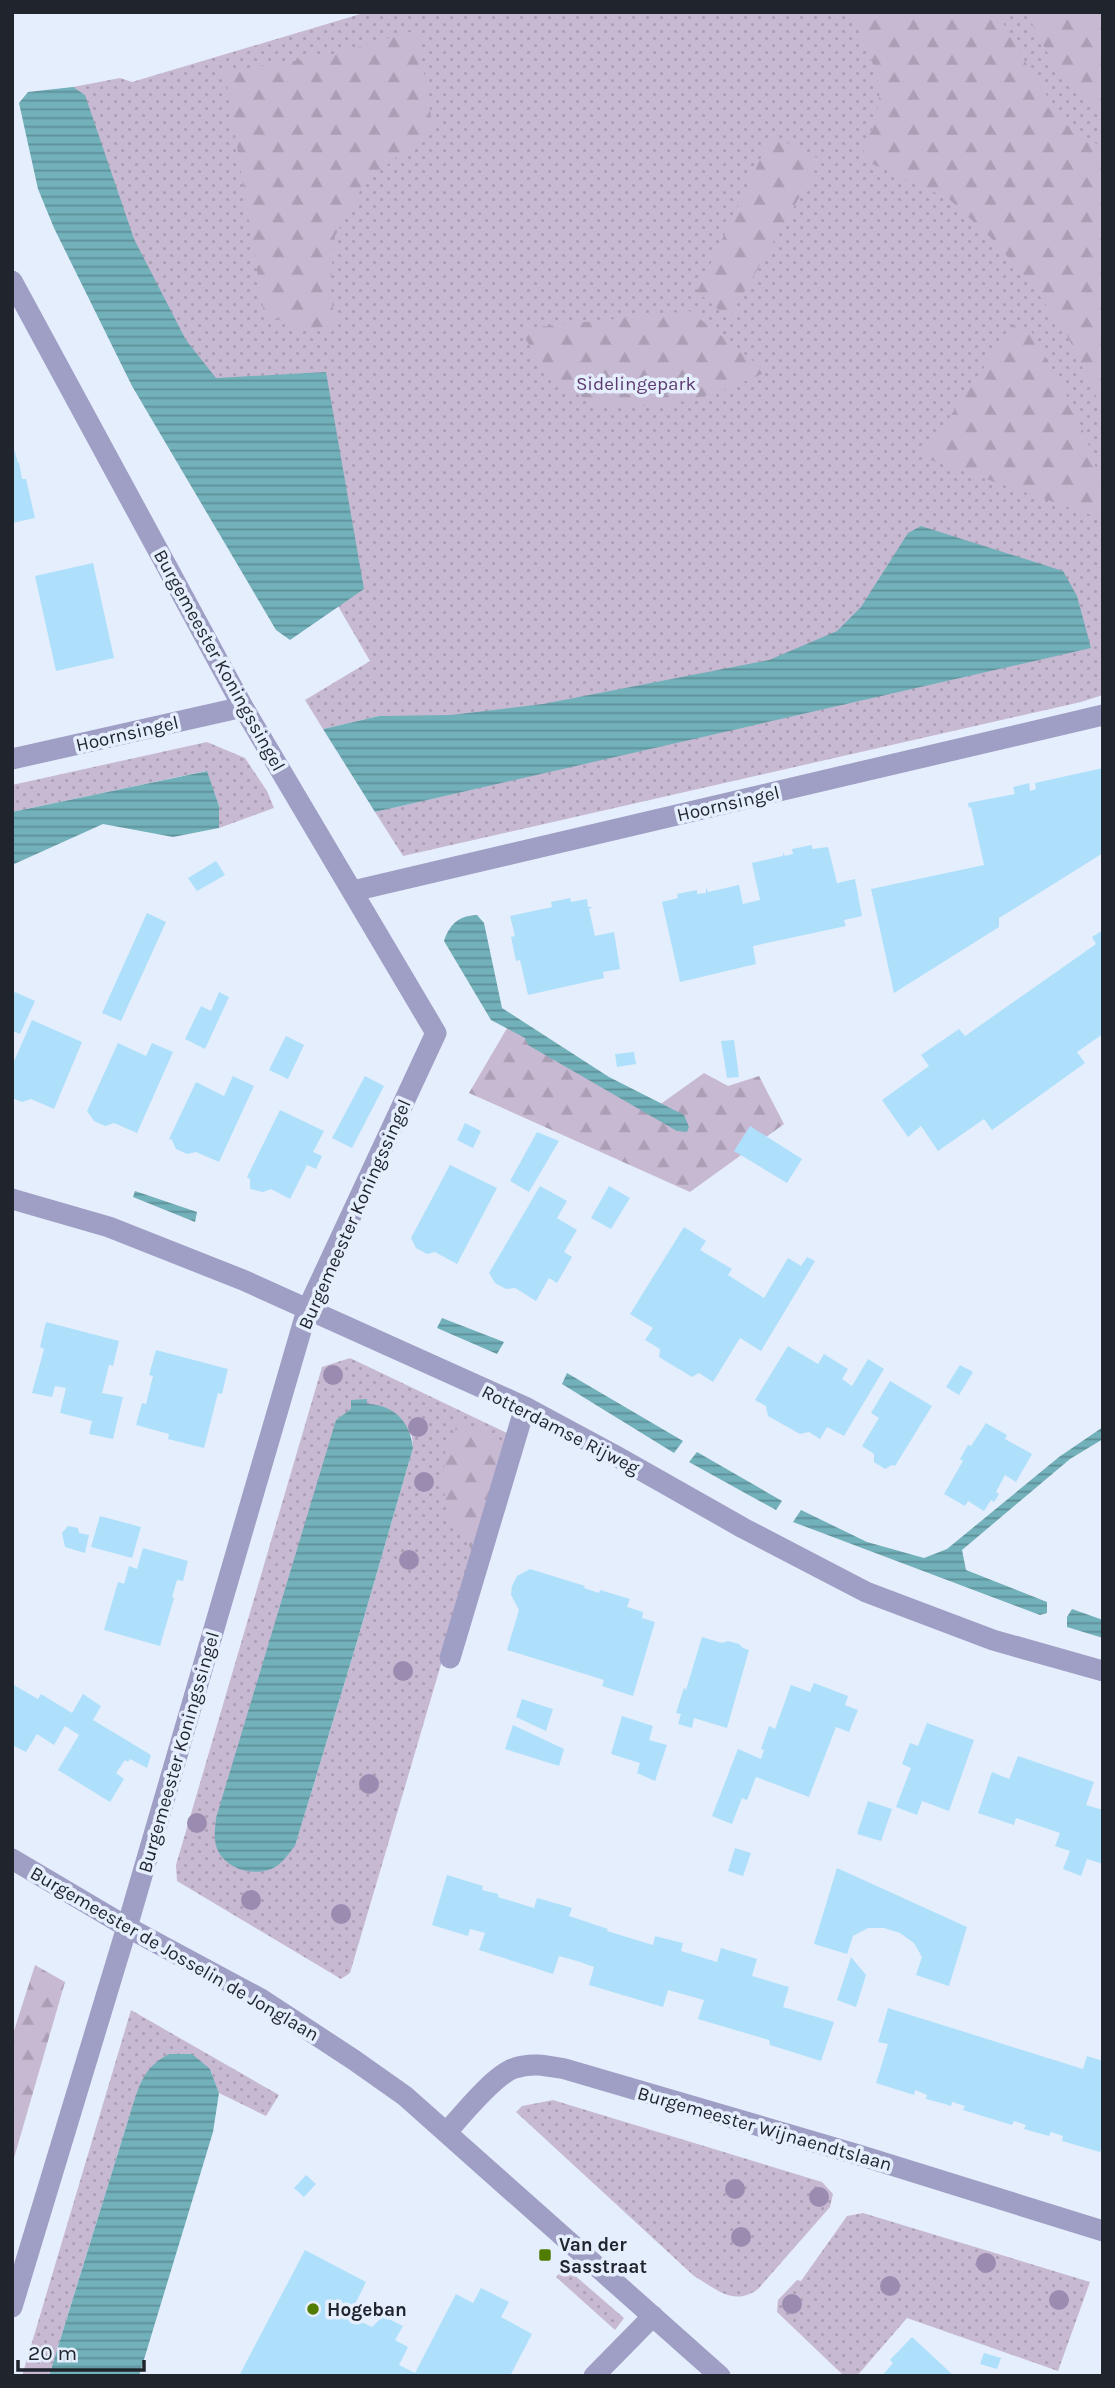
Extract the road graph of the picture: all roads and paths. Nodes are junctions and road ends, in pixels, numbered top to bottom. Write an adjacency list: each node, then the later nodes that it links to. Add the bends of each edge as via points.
1 (12, 281): 2 (street, Burgemeester Koningssingel)
2 (243, 706): 4 (street, Hoornsingel); 5 (street, Burgemeester Koningssingel)
3 (1103, 715): 5 (street, Hoornsingel)
4 (12, 760)
5 (353, 891): 7 (street, Burgemeester Koningssingel, via 436,1034)
6 (12, 1199): 7 (street, Rotterdamse Rijweg, via 109,1227)
7 (307, 1310): 8 (street, Rotterdamse Rijweg); 12 (street, Burgemeester Koningssingel)
8 (524, 1407): 9 (street); 10 (street, Rotterdamse Rijweg, via 866,1592 993,1640)
9 (450, 1658)
10 (1103, 1671)
11 (12, 1859): 12 (street, Burgemeester de Josselin de Jonglaan)
12 (127, 1927): 13 (street, Burgemeester de Josselin de Jonglaan, via 261,1999 405,2096); 15 (street, Burgemeester Koningssingel)
13 (447, 2132): 14 (street, Burgemeester Wijnaendtslaan, via 497,2078 514,2068 539,2064 846,2151); 16 (street, Burgemeester de Josselin de Jonglaan)
14 (1103, 2231)
15 (12, 2307)
16 (653, 2316): 17 (street); 18 (street, Burgemeester de Josselin de Jonglaan)
17 (594, 2376)
18 (720, 2376)

